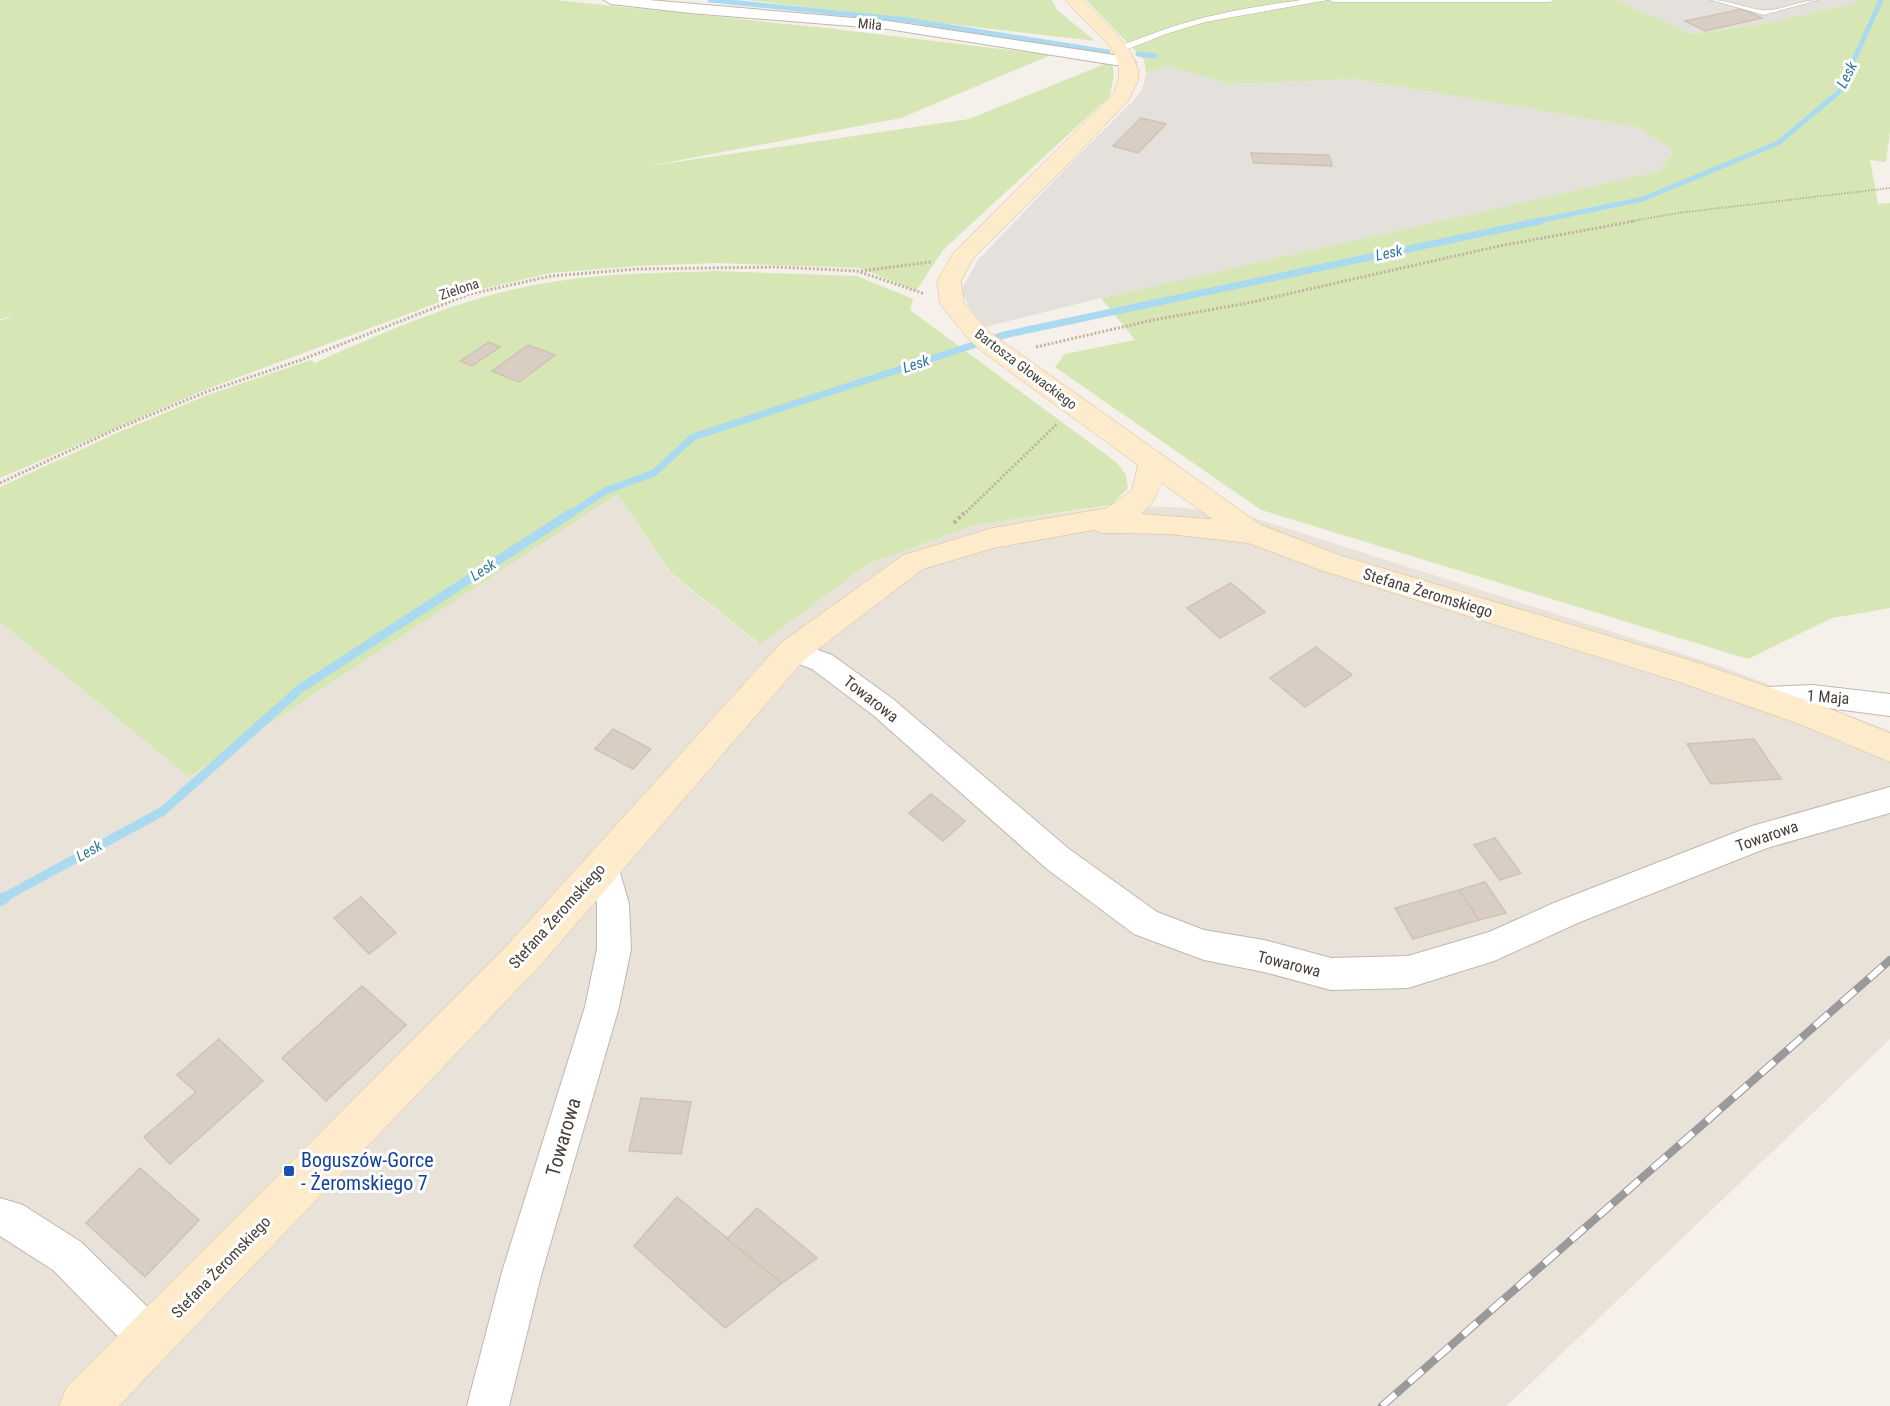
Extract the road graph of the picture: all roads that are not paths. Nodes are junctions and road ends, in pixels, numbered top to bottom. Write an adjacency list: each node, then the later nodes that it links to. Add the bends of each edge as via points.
1 (611, 0): 8 (street, Miła, via 888,25)
2 (1074, 0): 8 (street)
3 (1324, 0): 8 (lane, via 1263,6 1198,21 1161,32)
4 (1333, 0): 5 (lane)
5 (1550, 0)
6 (1715, 0): 7 (lane, via 1764,13)
7 (1814, 0)
8 (1124, 55): 9 (street, Bartosza Głowackiego, via 1131,73 1121,98 962,257 949,281 952,304 992,346)
9 (1152, 462): 10 (street, Stefana Żeromskiego, via 1147,492 1132,508 1114,517); 11 (street, Bartosza Głowackiego)
10 (1085, 523): 11 (street, Stefana Żeromskiego, via 1168,524); 12 (street, Stefana Żeromskiego, via 992,538 913,562)
11 (1252, 533): 13 (street, Stefana Żeromskiego, via 1331,563)
12 (793, 651): 16 (street, Towarowa, via 822,662 883,707 1058,859 1146,923 1204,945 1331,974 1408,972 1494,946 1568,912 1762,836); 17 (street, Stefana Żeromskiego)
13 (1766, 698): 14 (street, 1 Maja, via 1843,696); 15 (street, Stefana Żeromskiego)
14 (1890, 705)
15 (1890, 748)
16 (1890, 800)
17 (604, 865): 19 (street, Stefana Żeromskiego, via 524,955); 21 (street, Towarowa, via 613,904 614,949 602,1007 522,1272)
18 (0, 1217): 19 (street, via 67,1256)
19 (151, 1340): 20 (street, Stefana Żeromskiego)
20 (84, 1406)
21 (488, 1406)

